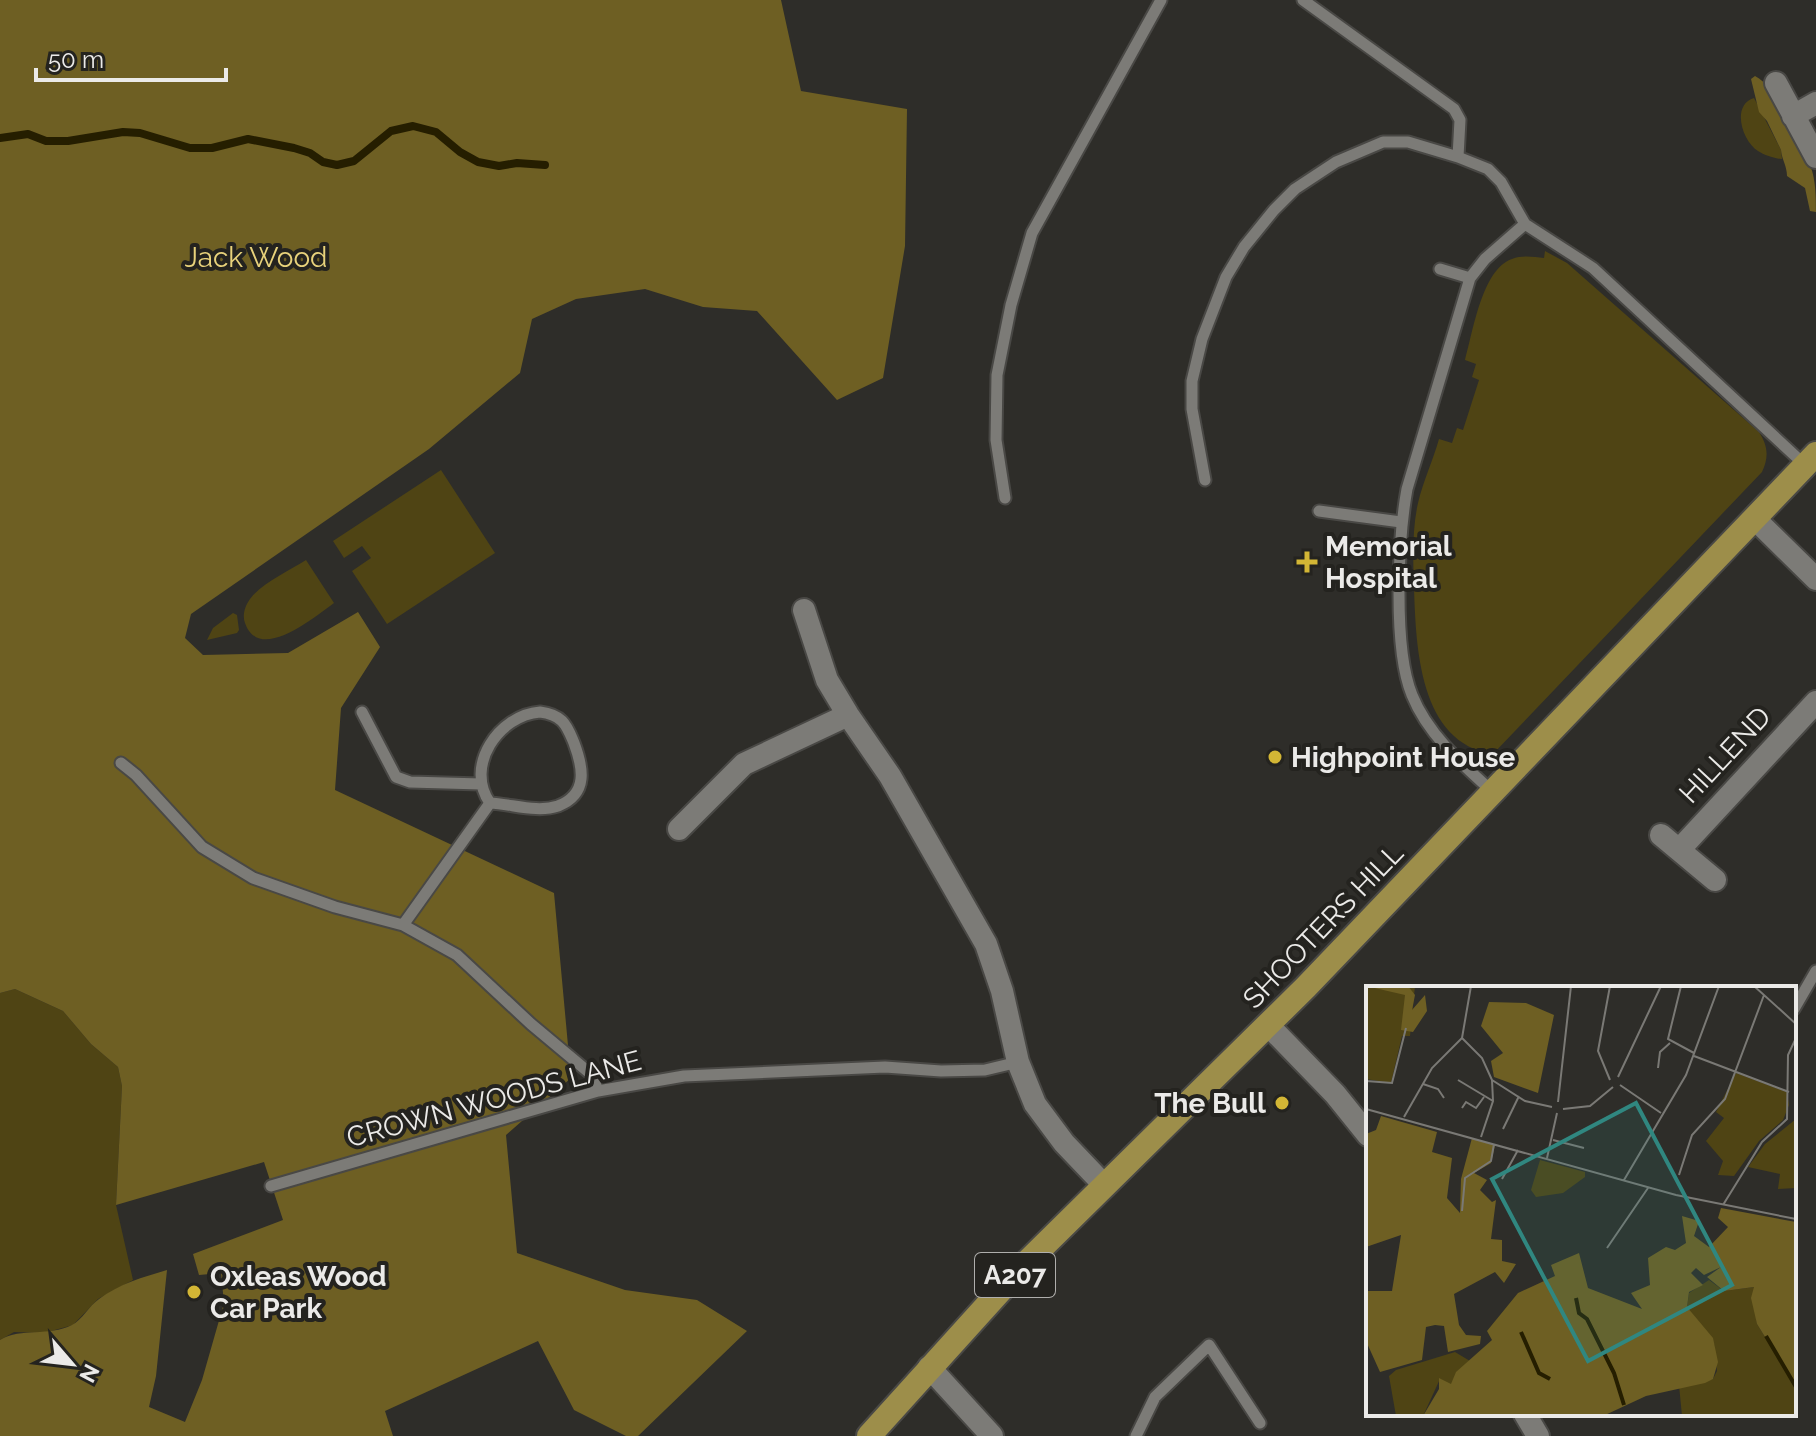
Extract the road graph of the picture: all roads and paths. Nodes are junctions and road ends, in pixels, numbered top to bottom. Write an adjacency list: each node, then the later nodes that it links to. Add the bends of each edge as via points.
1 (1161, 0): 13 (lane, via 1032,233 997,375 996,440)
2 (1303, 0): 6 (lane, via 1454,109 1460,120)
3 (1776, 83): 5 (street)
4 (1816, 103): 5 (street)
5 (1793, 116): 7 (street)
6 (1458, 157): 8 (lane, via 1488,169); 12 (lane, via 1408,142 1383,142 1357,151 1295,189 1244,247 1213,307 1192,381)
7 (1816, 157)
8 (1525, 224): 10 (lane); 11 (lane, via 1593,268)
9 (1440, 269): 10 (lane)
10 (1470, 278): 16 (lane)
11 (1811, 460): 15 (main road, SHOOTERS HILL / A207)
12 (1205, 480)
13 (1005, 498)
14 (1319, 511): 16 (lane)
15 (1755, 519): 17 (street); 24 (main road, SHOOTERS HILL / A207)
16 (1401, 522): 24 (lane, via 1401,646 1412,695 1439,738)
17 (1816, 579)
18 (804, 610): 21 (street, via 827,680)
19 (1816, 702): 28 (street, HILLEND)
20 (362, 712): 23 (lane, via 396,777)
21 (848, 715): 26 (street, via 744,764); 34 (street, via 890,776 986,944)
22 (121, 763): 30 (lane, via 202,847 253,878)
23 (481, 784): 25 (lane); 25 (lane, via 486,751 515,719 540,712 568,728 583,771 567,801 548,808)
24 (1494, 793): 33 (main road, SHOOTERS HILL / A207)
25 (490, 803): 30 (lane)
26 (679, 829)
27 (1661, 835): 28 (street)
28 (1679, 850): 29 (street)
29 (1715, 880)
30 (403, 925): 35 (lane, via 466,962 592,1075)
31 (1816, 971): 32 (lane)
32 (1796, 1006)
33 (1268, 1025): 36 (street); 38 (main road, SHOOTERS HILL / A207)
34 (1018, 1062): 35 (lane, CROWN WOODS LANE, via 985,1070 885,1067 684,1076); 38 (street, via 1035,1104)
35 (598, 1091): 37 (lane, CROWN WOODS LANE)
36 (1366, 1133)
37 (271, 1186)
38 (1105, 1186): 39 (main road, SHOOTERS HILL / A207)
39 (929, 1367): 42 (main road, SHOOTERS HILL / A207); 43 (street)
40 (1526, 1416): 45 (street)
41 (1260, 1423): 44 (lane, via 1209,1345 1155,1397)
42 (869, 1436)
43 (992, 1436)
44 (1136, 1436)
45 (1538, 1436)

